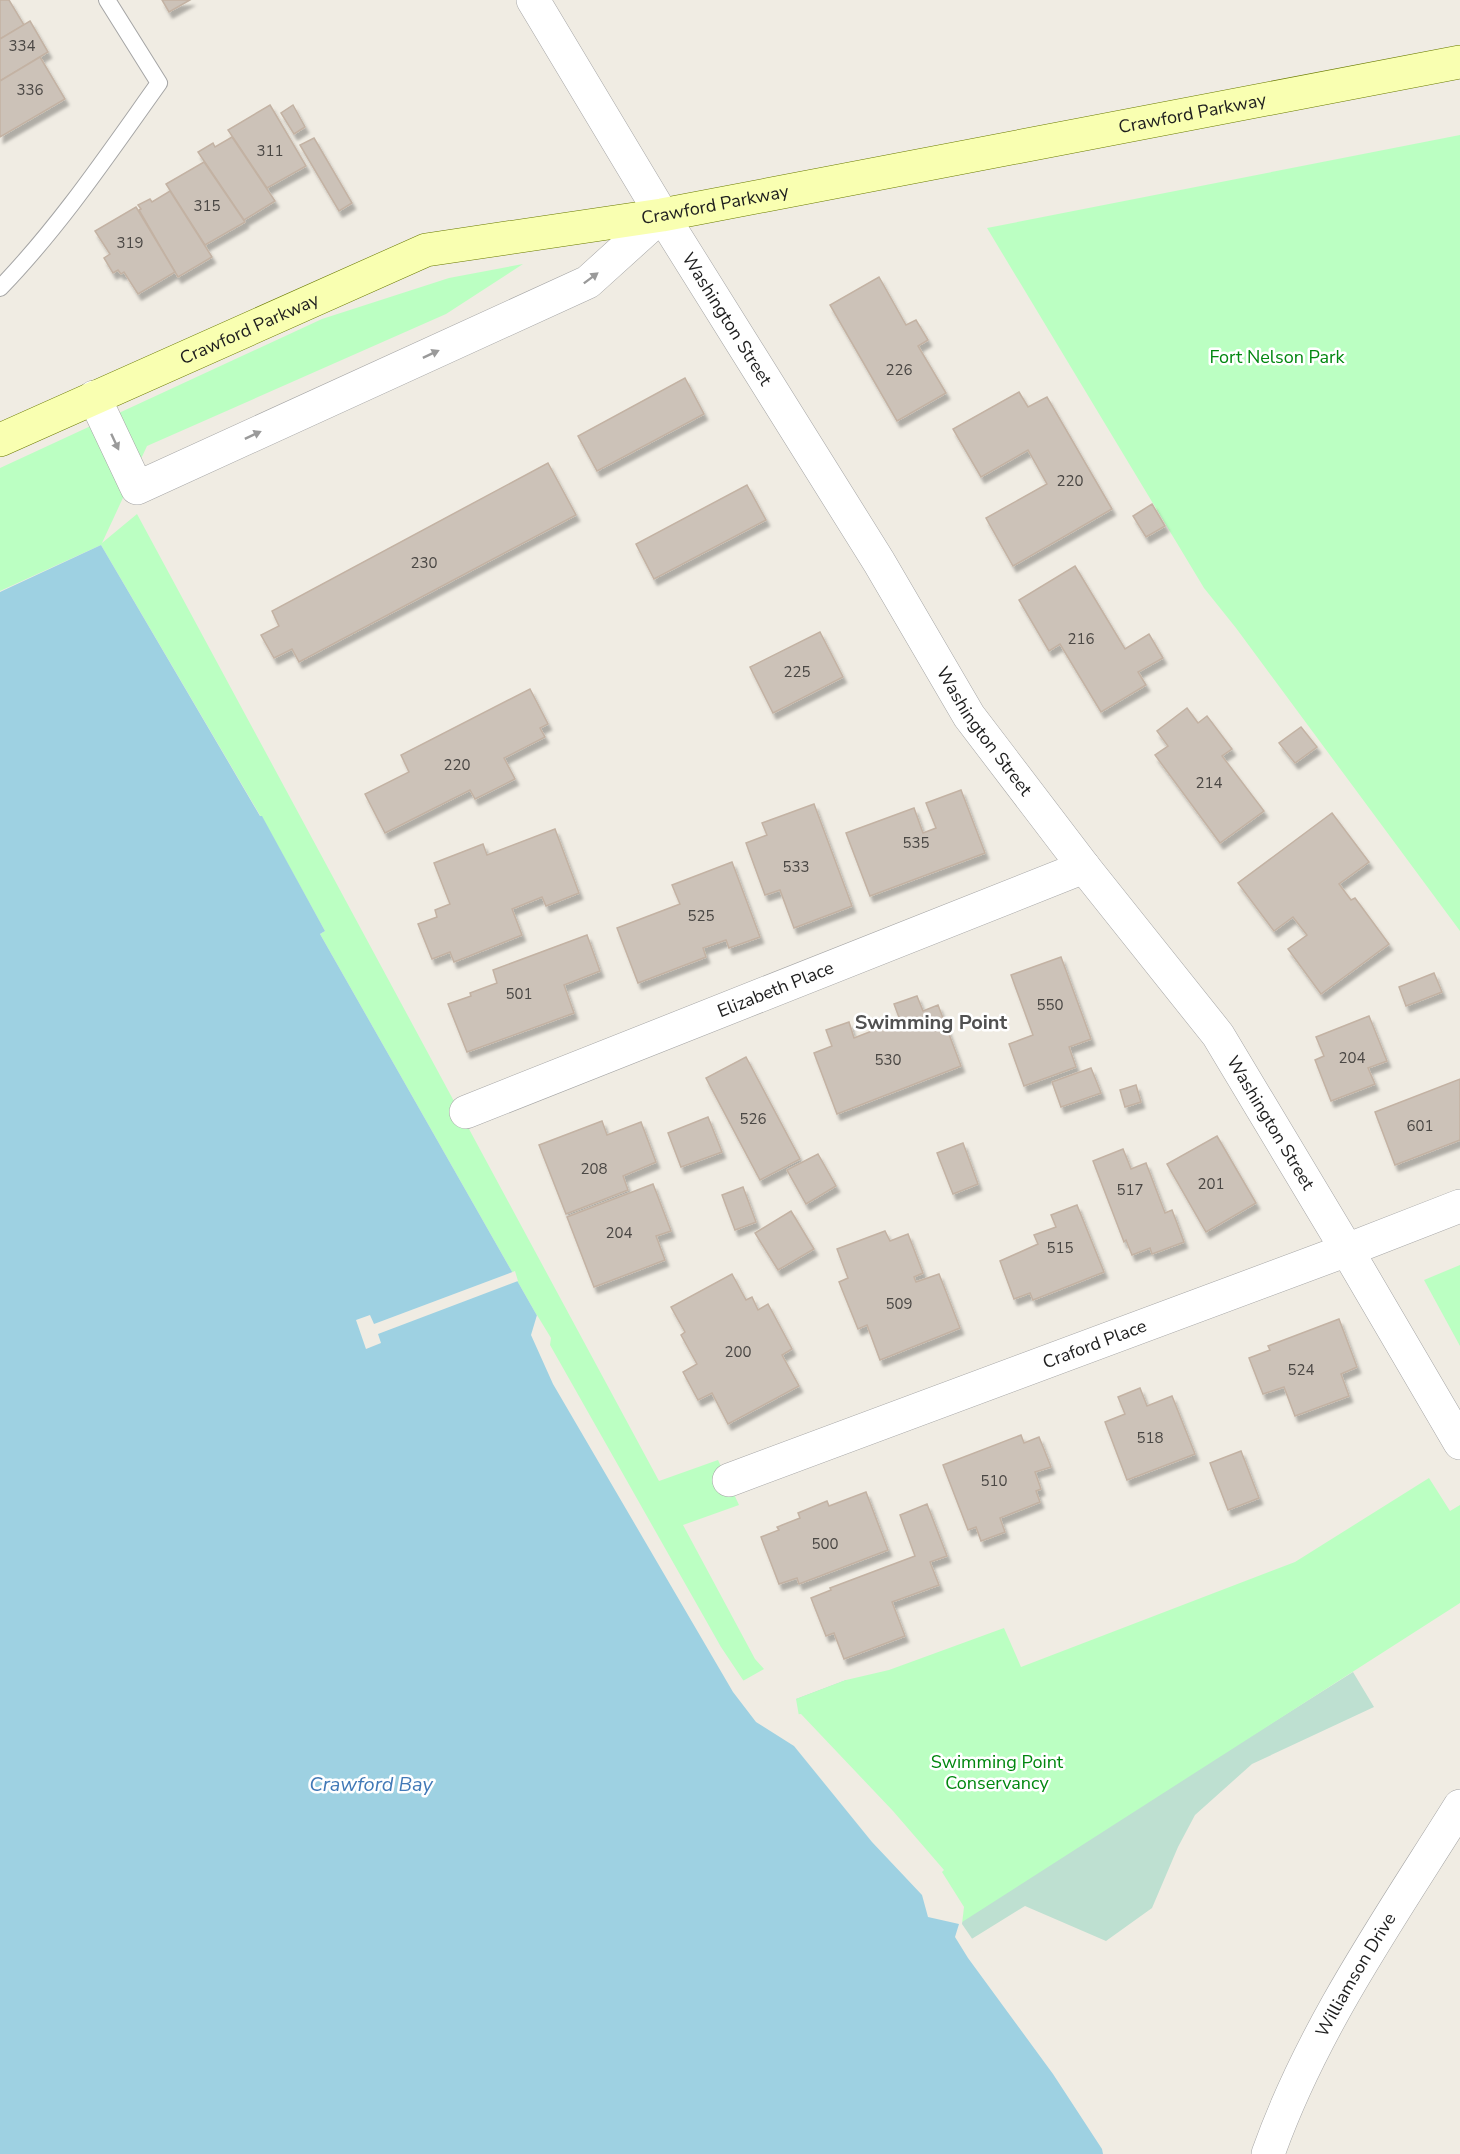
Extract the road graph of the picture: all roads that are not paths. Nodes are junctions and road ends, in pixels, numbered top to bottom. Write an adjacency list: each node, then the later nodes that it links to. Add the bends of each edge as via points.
1 (107, 0): 5 (lane, via 159,83 57,222)
2 (533, 0): 4 (street, Washington Street)
3 (1460, 62): 4 (main road, Crawford Parkway)
4 (662, 215): 6 (main road, Crawford Parkway, via 426,250); 6 (street, one-way to 4, via 137,488 588,282); 8 (street, Washington Street, via 879,562 969,716)
5 (0, 288)
6 (94, 397): 7 (main road, Crawford Parkway)
7 (0, 440)
8 (1084, 867): 9 (street, Elizabeth Place); 11 (street, Washington Street, via 1218,1035)
9 (466, 1112)
10 (1460, 1206): 11 (street, Craford Place)
11 (1347, 1250): 12 (street, Washington Street); 13 (street, Craford Place)
12 (1460, 1443)
13 (729, 1480)
14 (1460, 1806): 15 (street, Williamson Drive, via 1311,2052)
15 (1268, 2154)

